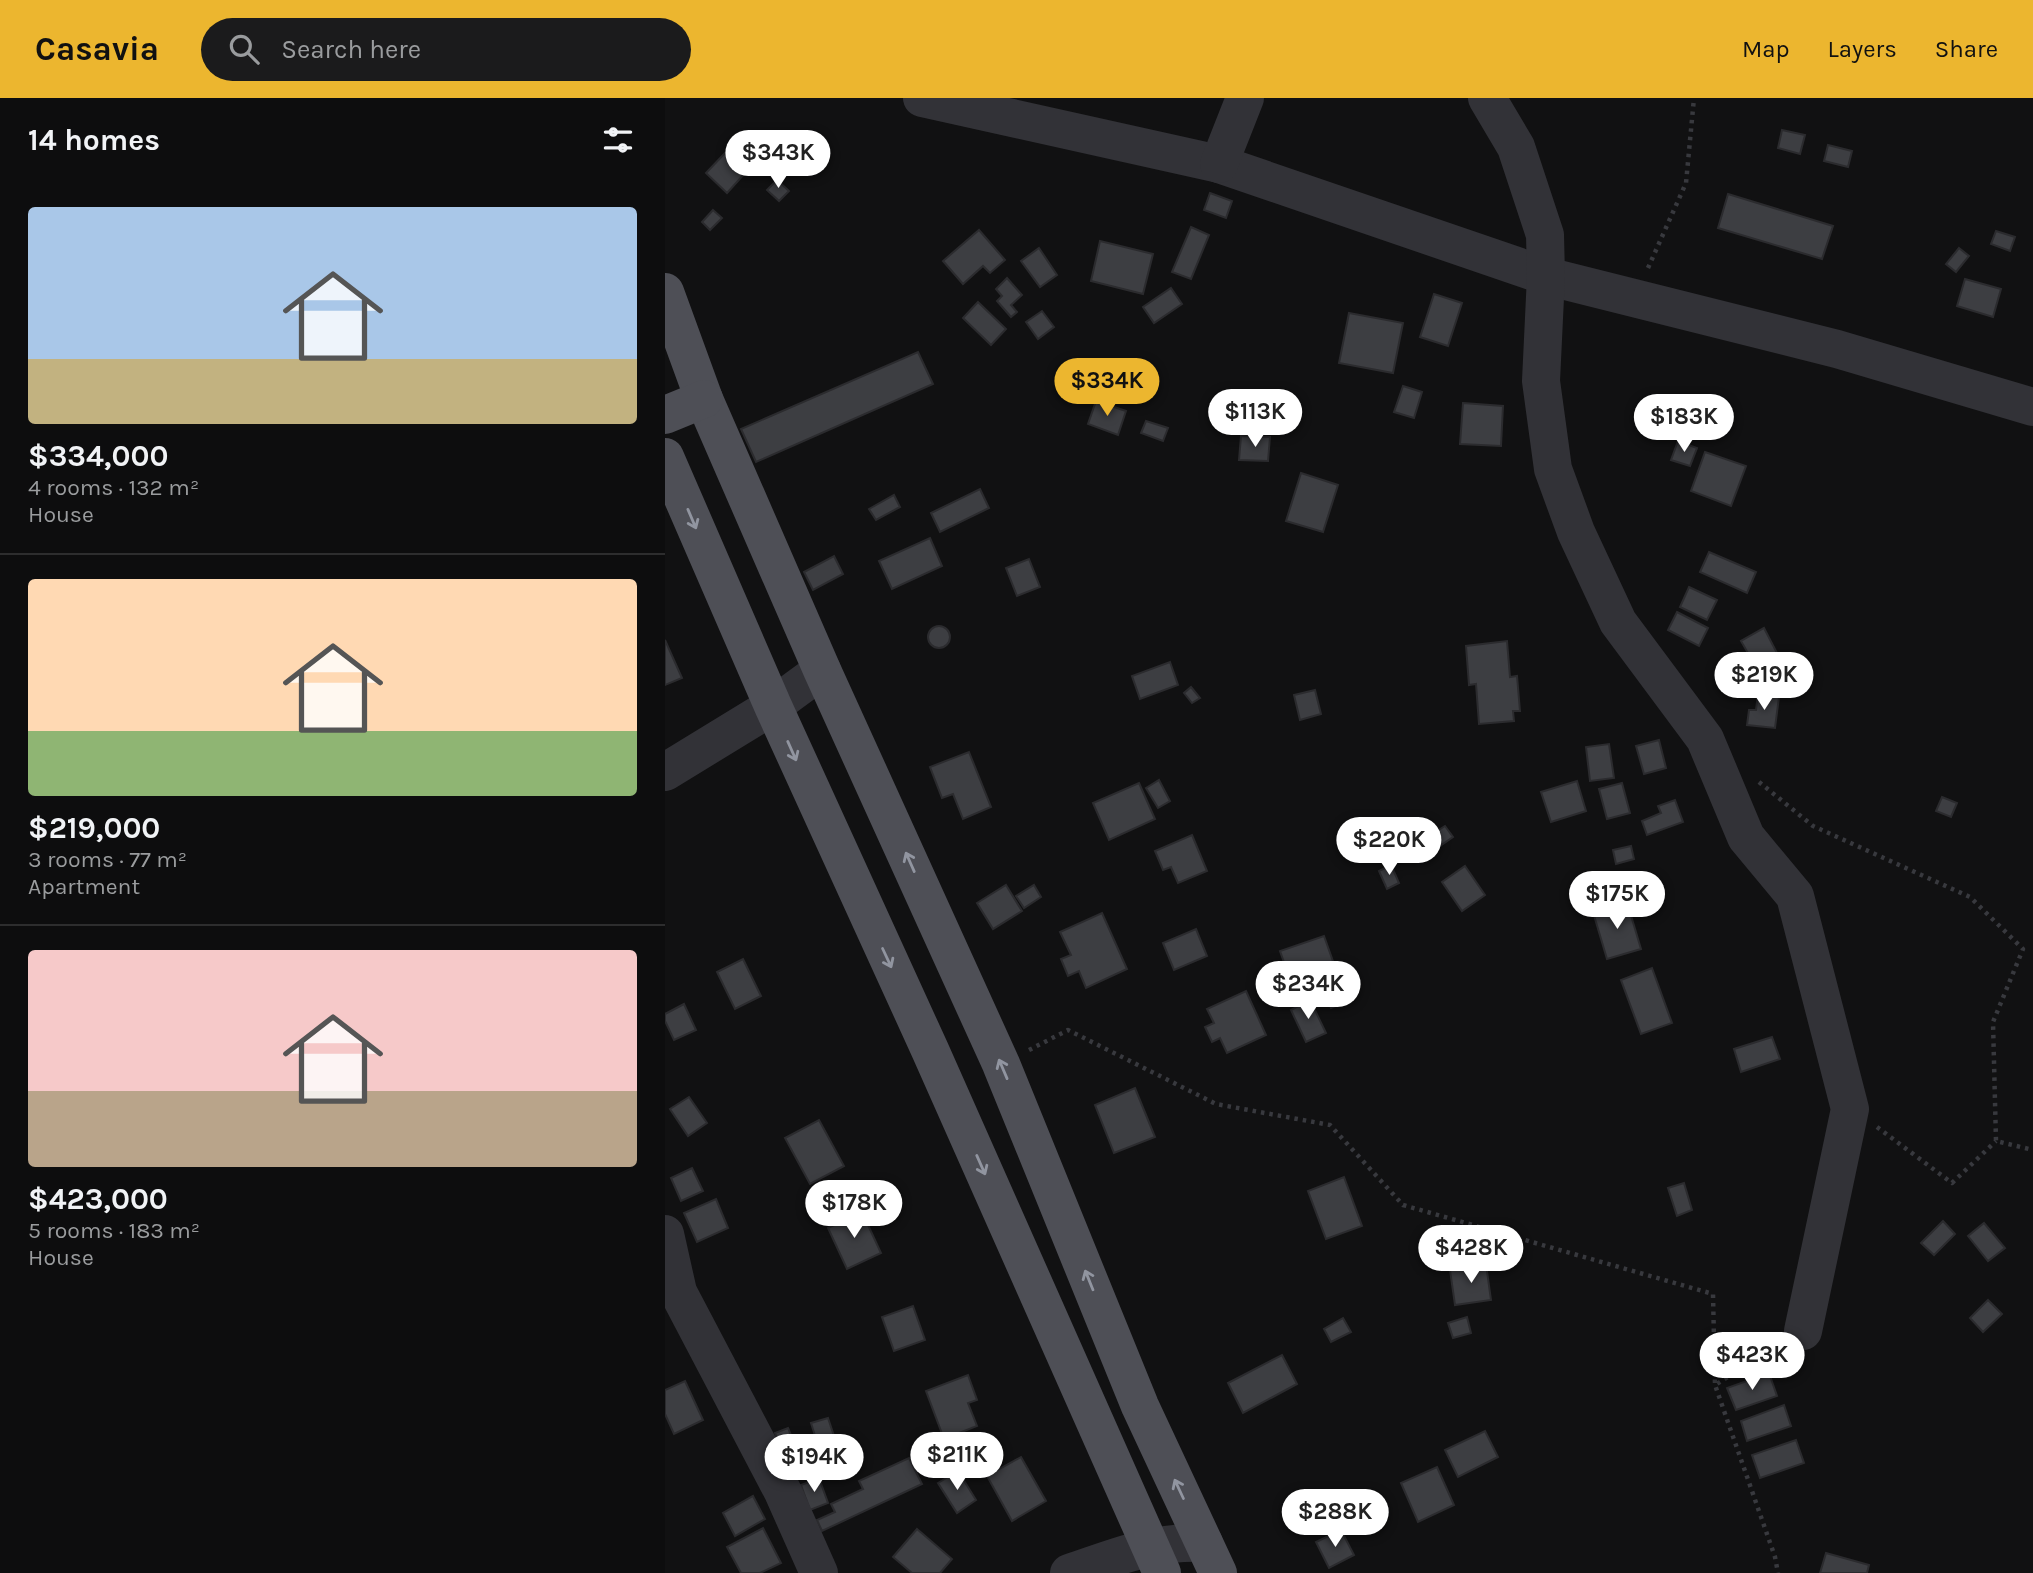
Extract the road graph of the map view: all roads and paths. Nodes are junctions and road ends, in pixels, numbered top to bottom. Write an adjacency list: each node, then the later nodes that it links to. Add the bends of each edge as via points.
1 (922, 98): 5 (street)
2 (1245, 98): 5 (street)
3 (1487, 98): 6 (street, via 1516,147 1545,235)
4 (1694, 98): 8 (path, via 1686,183)
5 (1219, 164): 6 (street)
6 (1546, 276): 8 (street); 18 (street, via 1541,381 1553,469 1618,622 1705,739 1746,836 1795,896)
7 (665, 292): 9 (main road)
8 (1634, 298): 10 (street, via 1837,349)
9 (704, 399): 11 (main road); 13 (main road)
10 (2033, 407)
11 (665, 415)
12 (665, 457): 14 (main road, one-way to 14)
13 (822, 670): 14 (street); 17 (main road, one-way to 13)
14 (773, 706): 15 (street); 25 (main road, one-way to 25)
15 (665, 772)
16 (1748, 774): 19 (path, via 1813,825 1970,897 2023,949 1993,1022)
17 (1001, 1064): 23 (path, via 1068,1030 1216,1104 1330,1125 1403,1205 1713,1294); 24 (main road, one-way to 17, via 1140,1406)
18 (1850, 1110): 19 (path, via 1952,1183); 22 (street)
19 (1996, 1141): 20 (path)
20 (2033, 1150)
21 (665, 1234): 26 (street, via 678,1292 783,1492)
22 (1803, 1331): 23 (path)
23 (1715, 1385): 28 (path)
24 (1211, 1558): 25 (street, via 1180,1542)
25 (1156, 1560): 27 (street)
26 (819, 1573)
27 (1069, 1573)
28 (1778, 1573)

